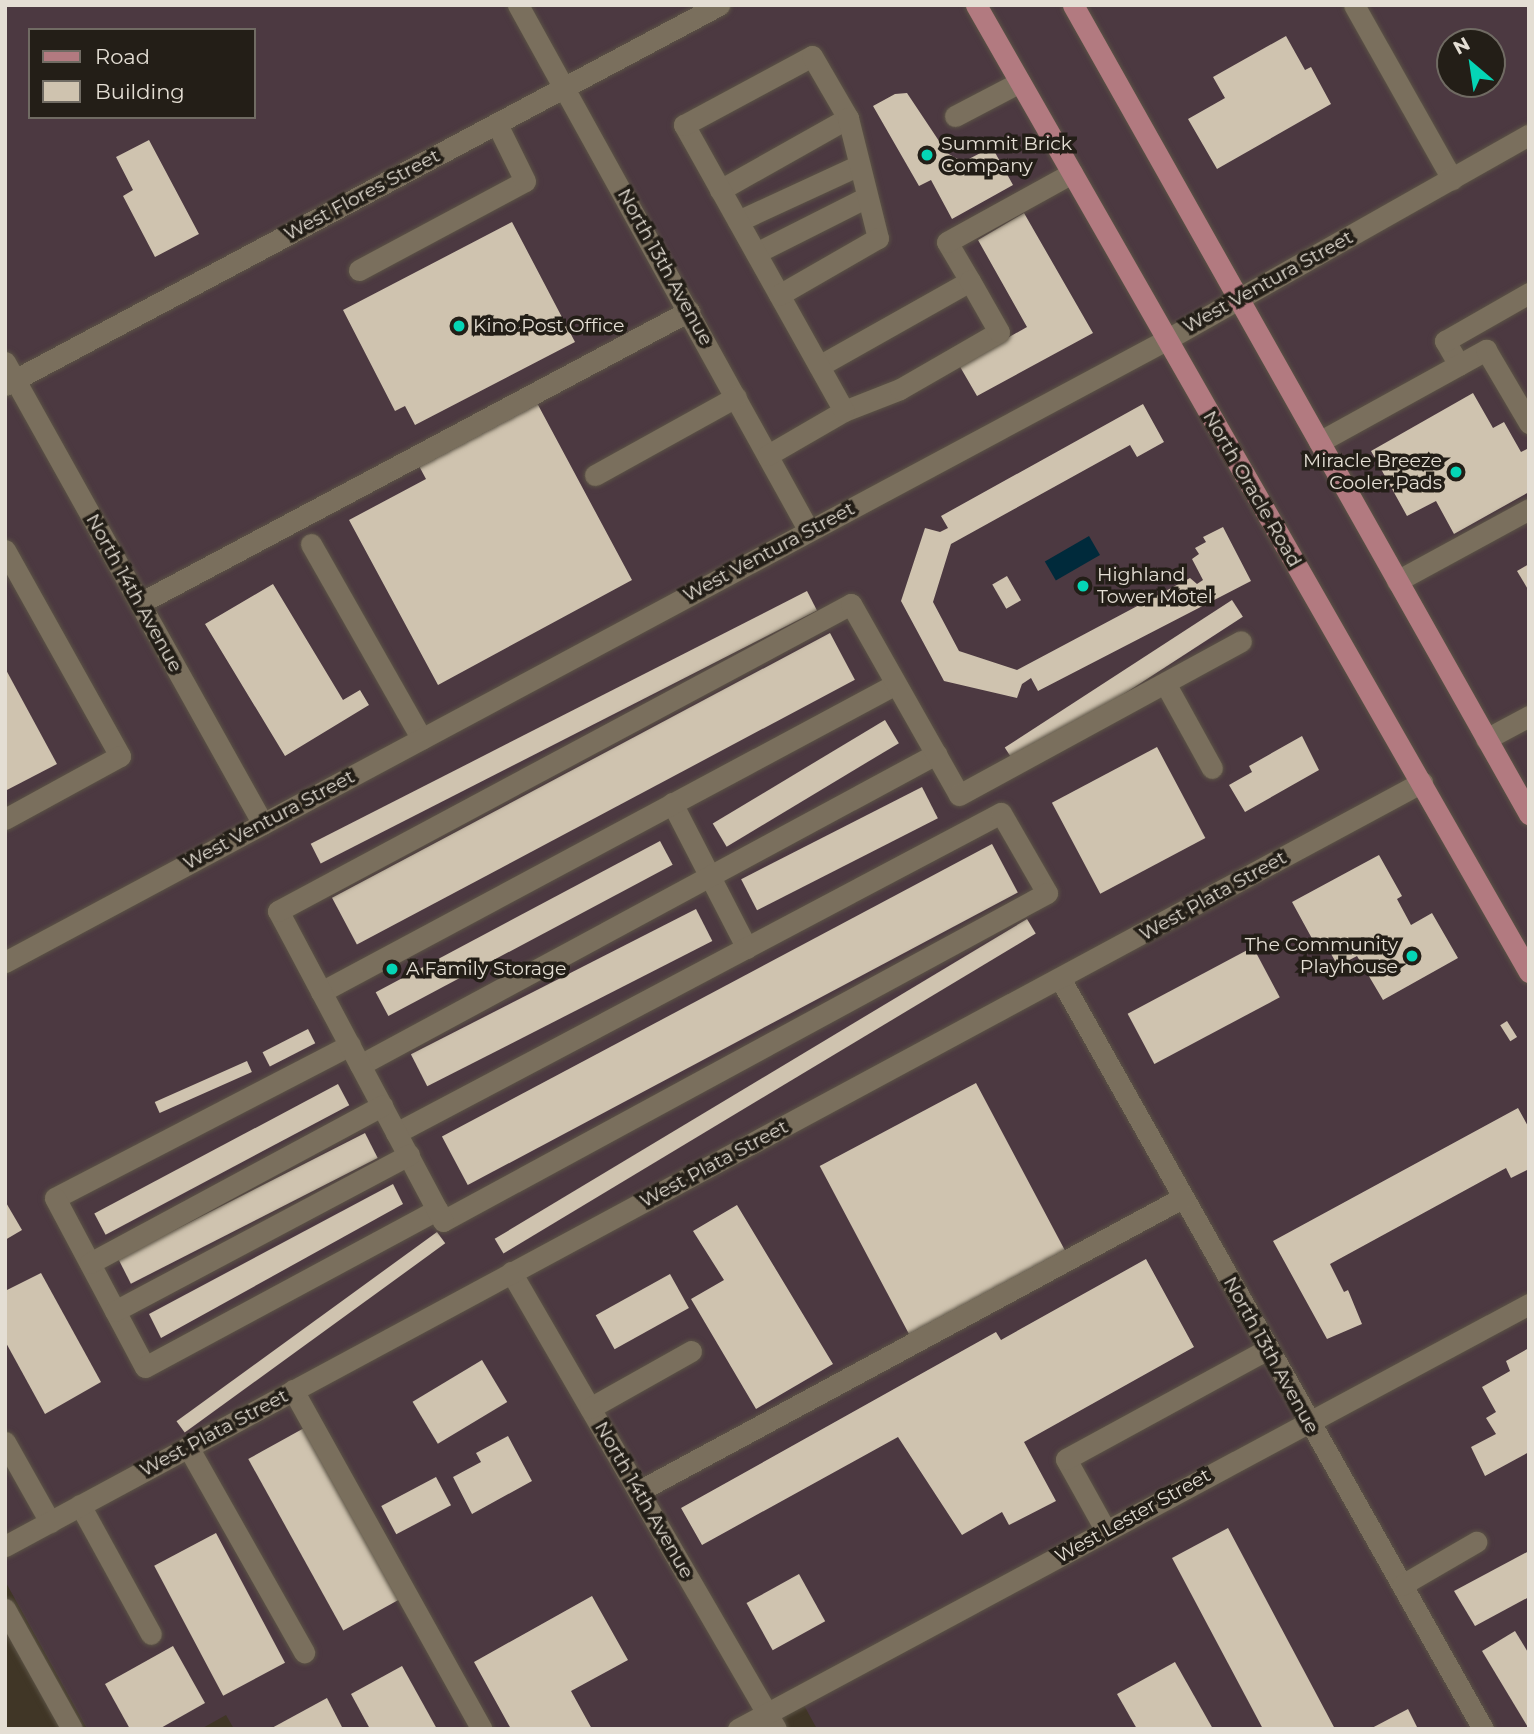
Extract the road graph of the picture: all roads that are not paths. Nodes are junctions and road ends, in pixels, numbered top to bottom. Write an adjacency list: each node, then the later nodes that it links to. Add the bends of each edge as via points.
1 (518, 5): 7 (street, North 13th Avenue)
2 (719, 5): 7 (street, West Flores Street)
3 (976, 5): 6 (main road, North Oracle Road)
4 (1073, 5): 23 (main road)
5 (1354, 5): 14 (street)
6 (1020, 82): 8 (street); 13 (main road, North Oracle Road)
7 (565, 87): 10 (street, West Flores Street); 24 (street, North 13th Avenue)
8 (955, 116)
9 (848, 118): 12 (street); 15 (street); 15 (street, via 812,56 684,125)
10 (497, 124): 19 (street, via 525,181); 28 (street, West Flores Street)
11 (1529, 135): 14 (street, West Ventura Street)
12 (859, 165): 16 (street); 17 (street)
13 (1072, 173): 20 (street, via 947,242); 25 (main road, North Oracle Road)
14 (1452, 179): 23 (street, West Ventura Street)
15 (720, 190): 17 (street)
16 (867, 197): 18 (street); 22 (street, via 878,238)
17 (738, 221): 18 (street)
18 (755, 253): 22 (street)
19 (359, 270)
20 (970, 281): 27 (street); 30 (street, via 999,332 900,389)
21 (1529, 293): 26 (street, via 1445,341)
22 (779, 295): 27 (street)
23 (1238, 300): 25 (street, West Ventura Street); 32 (main road)
24 (689, 311): 29 (street, North 13th Avenue); 40 (street)
25 (1166, 340): 36 (street, West Ventura Street); 50 (main road, North Oracle Road)
26 (1459, 365): 31 (street, via 1486,349); 32 (street)
27 (819, 366): 30 (street)
28 (9, 375): 40 (street, North 14th Avenue)
29 (736, 397): 33 (street, North 13th Avenue); 34 (street)
30 (844, 411): 33 (street)
31 (1529, 423)
32 (1319, 442): 39 (main road)
33 (768, 455): 36 (street, North 13th Avenue)
34 (595, 475)
35 (1529, 509): 39 (street)
36 (809, 531): 45 (street, West Ventura Street)
37 (311, 544): 45 (street)
38 (5, 550): 54 (street, via 120,756)
39 (1397, 581): 46 (main road)
40 (140, 603): 55 (street, North 14th Avenue)
41 (1241, 641): 42 (street)
42 (1164, 683): 48 (street); 49 (street)
43 (896, 684): 47 (street); 51 (street); 61 (street, via 851,604 278,911)
44 (1529, 716): 46 (street)
45 (422, 738): 55 (street, West Ventura Street)
46 (1486, 740): 53 (main road)
47 (936, 754): 49 (street, via 960,795); 56 (street)
48 (1212, 768)
49 (984, 781): 52 (street)
50 (1422, 782): 59 (main road, North Oracle Road); 60 (street, West Plata Street)
51 (672, 803): 56 (street); 61 (street)
52 (1001, 813): 57 (street); 68 (street, via 1047,893 443,1220)
53 (1529, 814)
54 (5, 819)
55 (263, 824): 58 (street, West Ventura Street)
56 (710, 876): 57 (street); 63 (street)
57 (747, 948): 65 (street)
58 (5, 962)
59 (1529, 972)
60 (1060, 980): 67 (street, North 13th Avenue); 70 (street, West Plata Street)
61 (321, 992): 62 (street)
62 (350, 1045): 63 (street); 69 (street, via 55,1198)
63 (360, 1065): 64 (street)
64 (382, 1106): 65 (street); 69 (street)
65 (396, 1133): 66 (street)
66 (409, 1156): 68 (street); 72 (street)
67 (1182, 1198): 73 (street, North 13th Avenue); 80 (street)
68 (437, 1210): 72 (street, via 145,1367)
69 (90, 1263): 72 (street)
70 (511, 1272): 75 (street, West Plata Street); 76 (street, North 14th Avenue)
71 (1529, 1304): 77 (street, West Lester Street)
72 (115, 1311)
73 (1268, 1349): 77 (street, North 13th Avenue); 83 (street, via 1066,1459)
74 (691, 1352): 76 (street)
75 (293, 1390): 79 (street, West Plata Street); 92 (street)
76 (590, 1408): 80 (street, North 14th Avenue)
77 (1308, 1420): 83 (street, West Lester Street); 86 (street, North 13th Avenue)
78 (5, 1442): 82 (street)
79 (188, 1447): 81 (street, West Plata Street); 89 (street)
80 (639, 1491): 90 (street, North 14th Avenue)
81 (80, 1506): 82 (street, West Plata Street); 88 (street)
82 (50, 1522): 85 (street, West Plata Street)
83 (1106, 1531): 90 (street, West Lester Street)
84 (1476, 1542): 86 (street)
85 (5, 1546)
86 (1402, 1585): 94 (street, North 13th Avenue)
87 (5, 1609): 91 (street)
88 (151, 1634)
89 (304, 1652)
90 (772, 1721): 93 (street, West Lester Street)
91 (63, 1726)
92 (482, 1729)
93 (738, 1729)
94 (1483, 1729)

